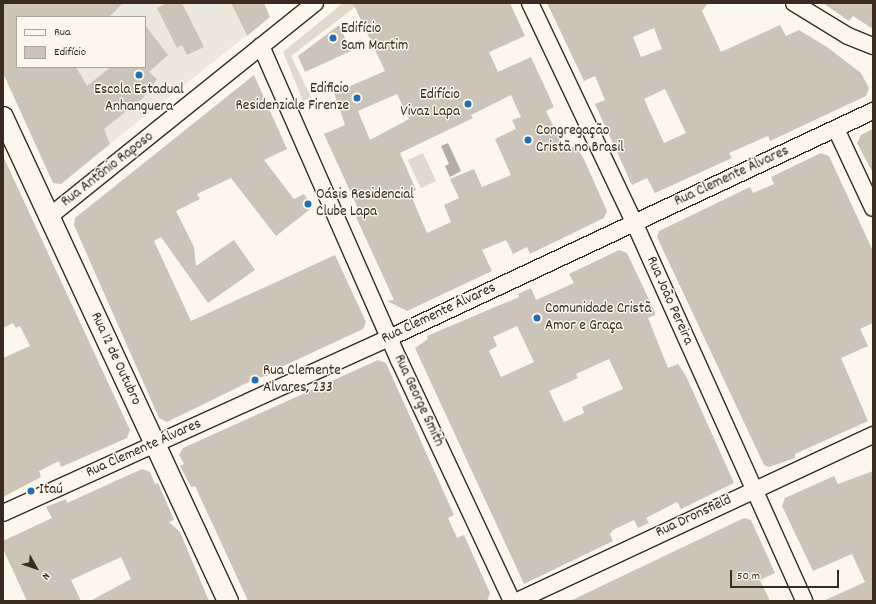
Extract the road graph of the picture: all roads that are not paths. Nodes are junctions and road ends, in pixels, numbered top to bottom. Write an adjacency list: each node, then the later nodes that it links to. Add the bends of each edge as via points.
1 (315, 3): 4 (street, Rua Antônio Raposo)
2 (530, 3): 11 (street, Rua João Pereira)
3 (794, 3): 5 (street, via 848,36)
4 (261, 46): 10 (street, Rua Antônio Raposo); 12 (street, Rua George Smith)
5 (873, 46)
6 (873, 112): 8 (street, Rua Clemente Álvares)
7 (3, 117): 10 (street, Rua 12 de Outubro)
8 (836, 129): 9 (street); 11 (street, Rua Clemente Álvares)
9 (873, 208)
10 (50, 216): 14 (street, Rua 12 de Outubro)
11 (634, 222): 12 (street, Rua Clemente Álvares); 15 (street, Rua João Pereira)
12 (389, 338): 14 (street, Rua Clemente Álvares); 18 (street, Rua George Smith)
13 (873, 435): 15 (street, Rua Dronsfield)
14 (154, 445): 16 (street, Rua Clemente Álvares); 17 (street, Rua 12 de Outubro)
15 (752, 489): 19 (street, Rua Dronsfield); 20 (street, Rua João Pereira)
16 (3, 513)
17 (228, 601)
18 (512, 601)
19 (517, 601)
20 (804, 601)

